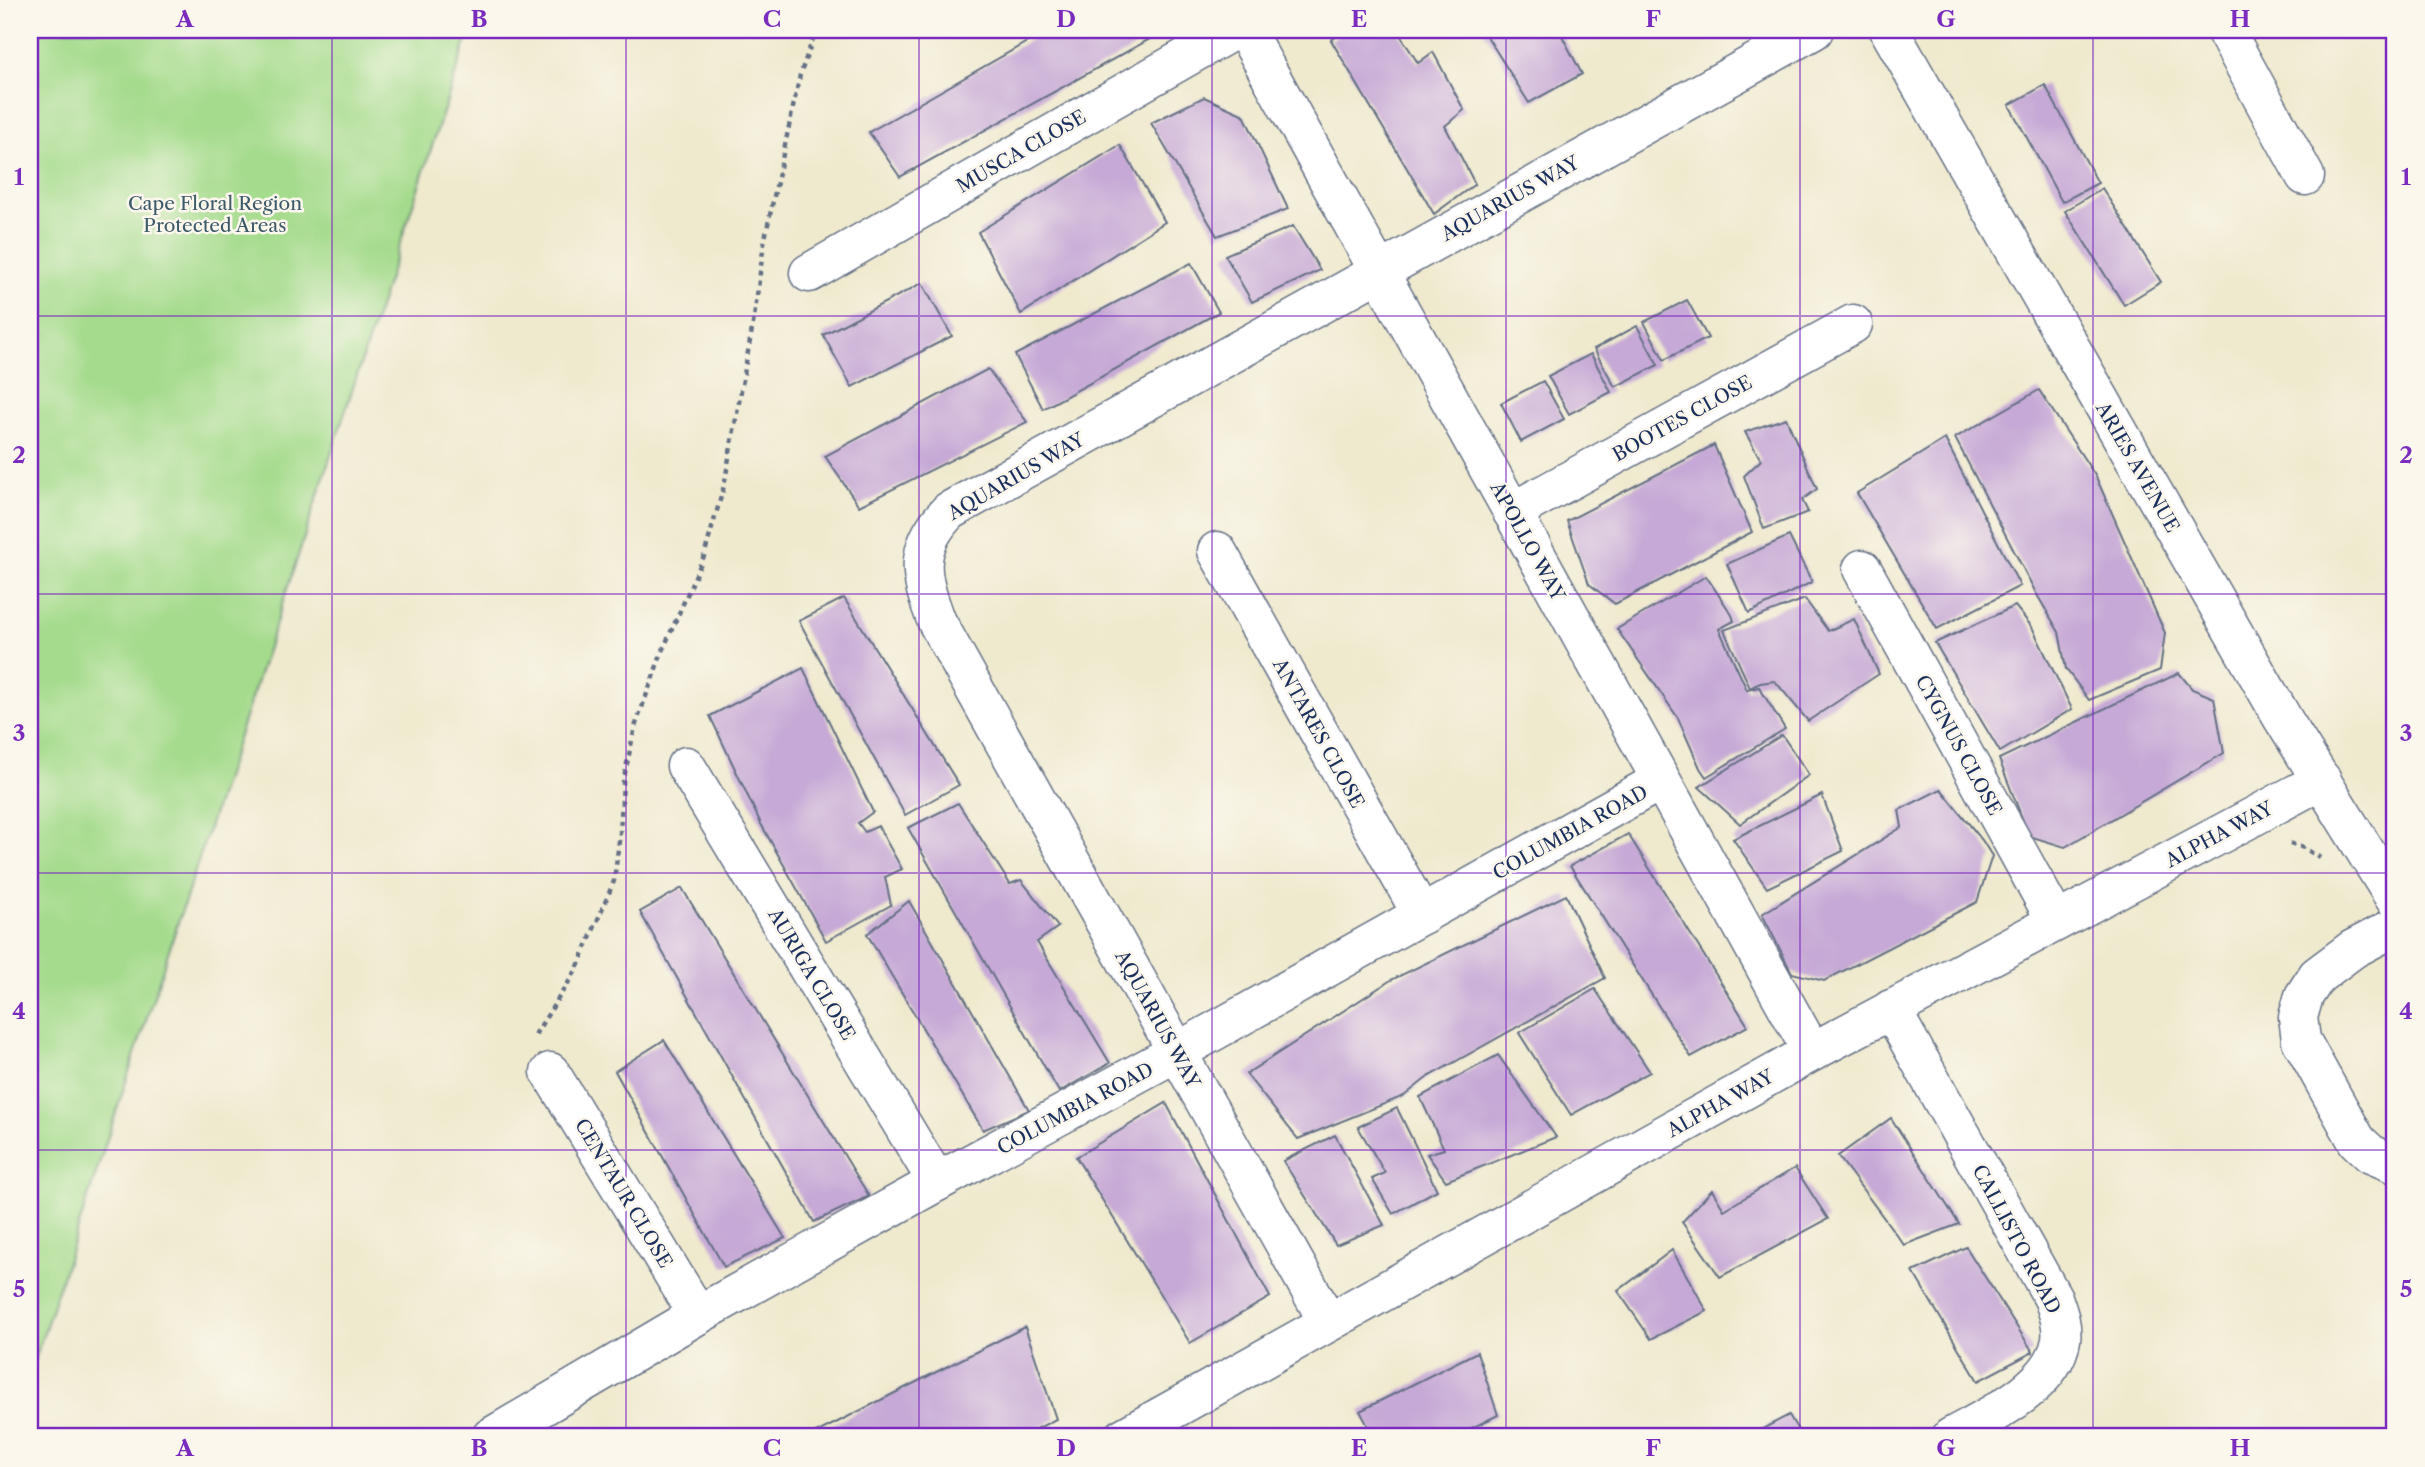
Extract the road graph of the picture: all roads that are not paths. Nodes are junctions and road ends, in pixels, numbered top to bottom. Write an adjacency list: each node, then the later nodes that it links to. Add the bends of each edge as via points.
1 (1234, 30): 8 (street, MUSCA CLOSE)
2 (1245, 30): 7 (street, APOLLO WAY)
3 (1814, 30): 7 (street, AQUARIUS WAY)
4 (1888, 30): 14 (street, ARIES AVENUE)
5 (2225, 30): 6 (street)
6 (2305, 176)
7 (1378, 271): 10 (street, APOLLO WAY); 21 (street, AQUARIUS WAY, via 949,511 934,526 926,544 922,565 925,591 937,622)
8 (809, 273)
9 (1853, 324): 10 (street, BOOTES CLOSE)
10 (1512, 512): 15 (street, APOLLO WAY)
11 (1217, 551): 17 (street, ANTARES CLOSE)
12 (1862, 569): 18 (street, CYGNUS CLOSE)
13 (686, 766): 25 (street, AURIGA CLOSE)
14 (2322, 780): 16 (street, ARIES AVENUE); 18 (street, ALPHA WAY)
15 (1660, 781): 17 (street, COLUMBIA ROAD); 22 (street, APOLLO WAY)
16 (2395, 899)
17 (1422, 915): 21 (street, COLUMBIA ROAD)
18 (2056, 920): 20 (street, ALPHA WAY)
19 (2395, 927): 24 (street, via 2353,949 2317,976 2298,1017 2301,1040 2357,1141 2371,1154)
20 (1891, 1009): 22 (street, ALPHA WAY); 30 (street, CALLISTO ROAD, via 2053,1298 2061,1320 2061,1342 2038,1381 2001,1409)
21 (1177, 1052): 25 (street, COLUMBIA ROAD); 27 (street, AQUARIUS WAY)
22 (1812, 1052): 27 (street, ALPHA WAY)
23 (550, 1072): 26 (street, CENTAUR CLOSE)
24 (2395, 1164)
25 (937, 1182): 26 (street, COLUMBIA ROAD)
26 (698, 1315): 28 (street, COLUMBIA ROAD)
27 (1328, 1322): 29 (street, ALPHA WAY)
28 (491, 1437)
29 (1124, 1437)
30 (1951, 1437)

